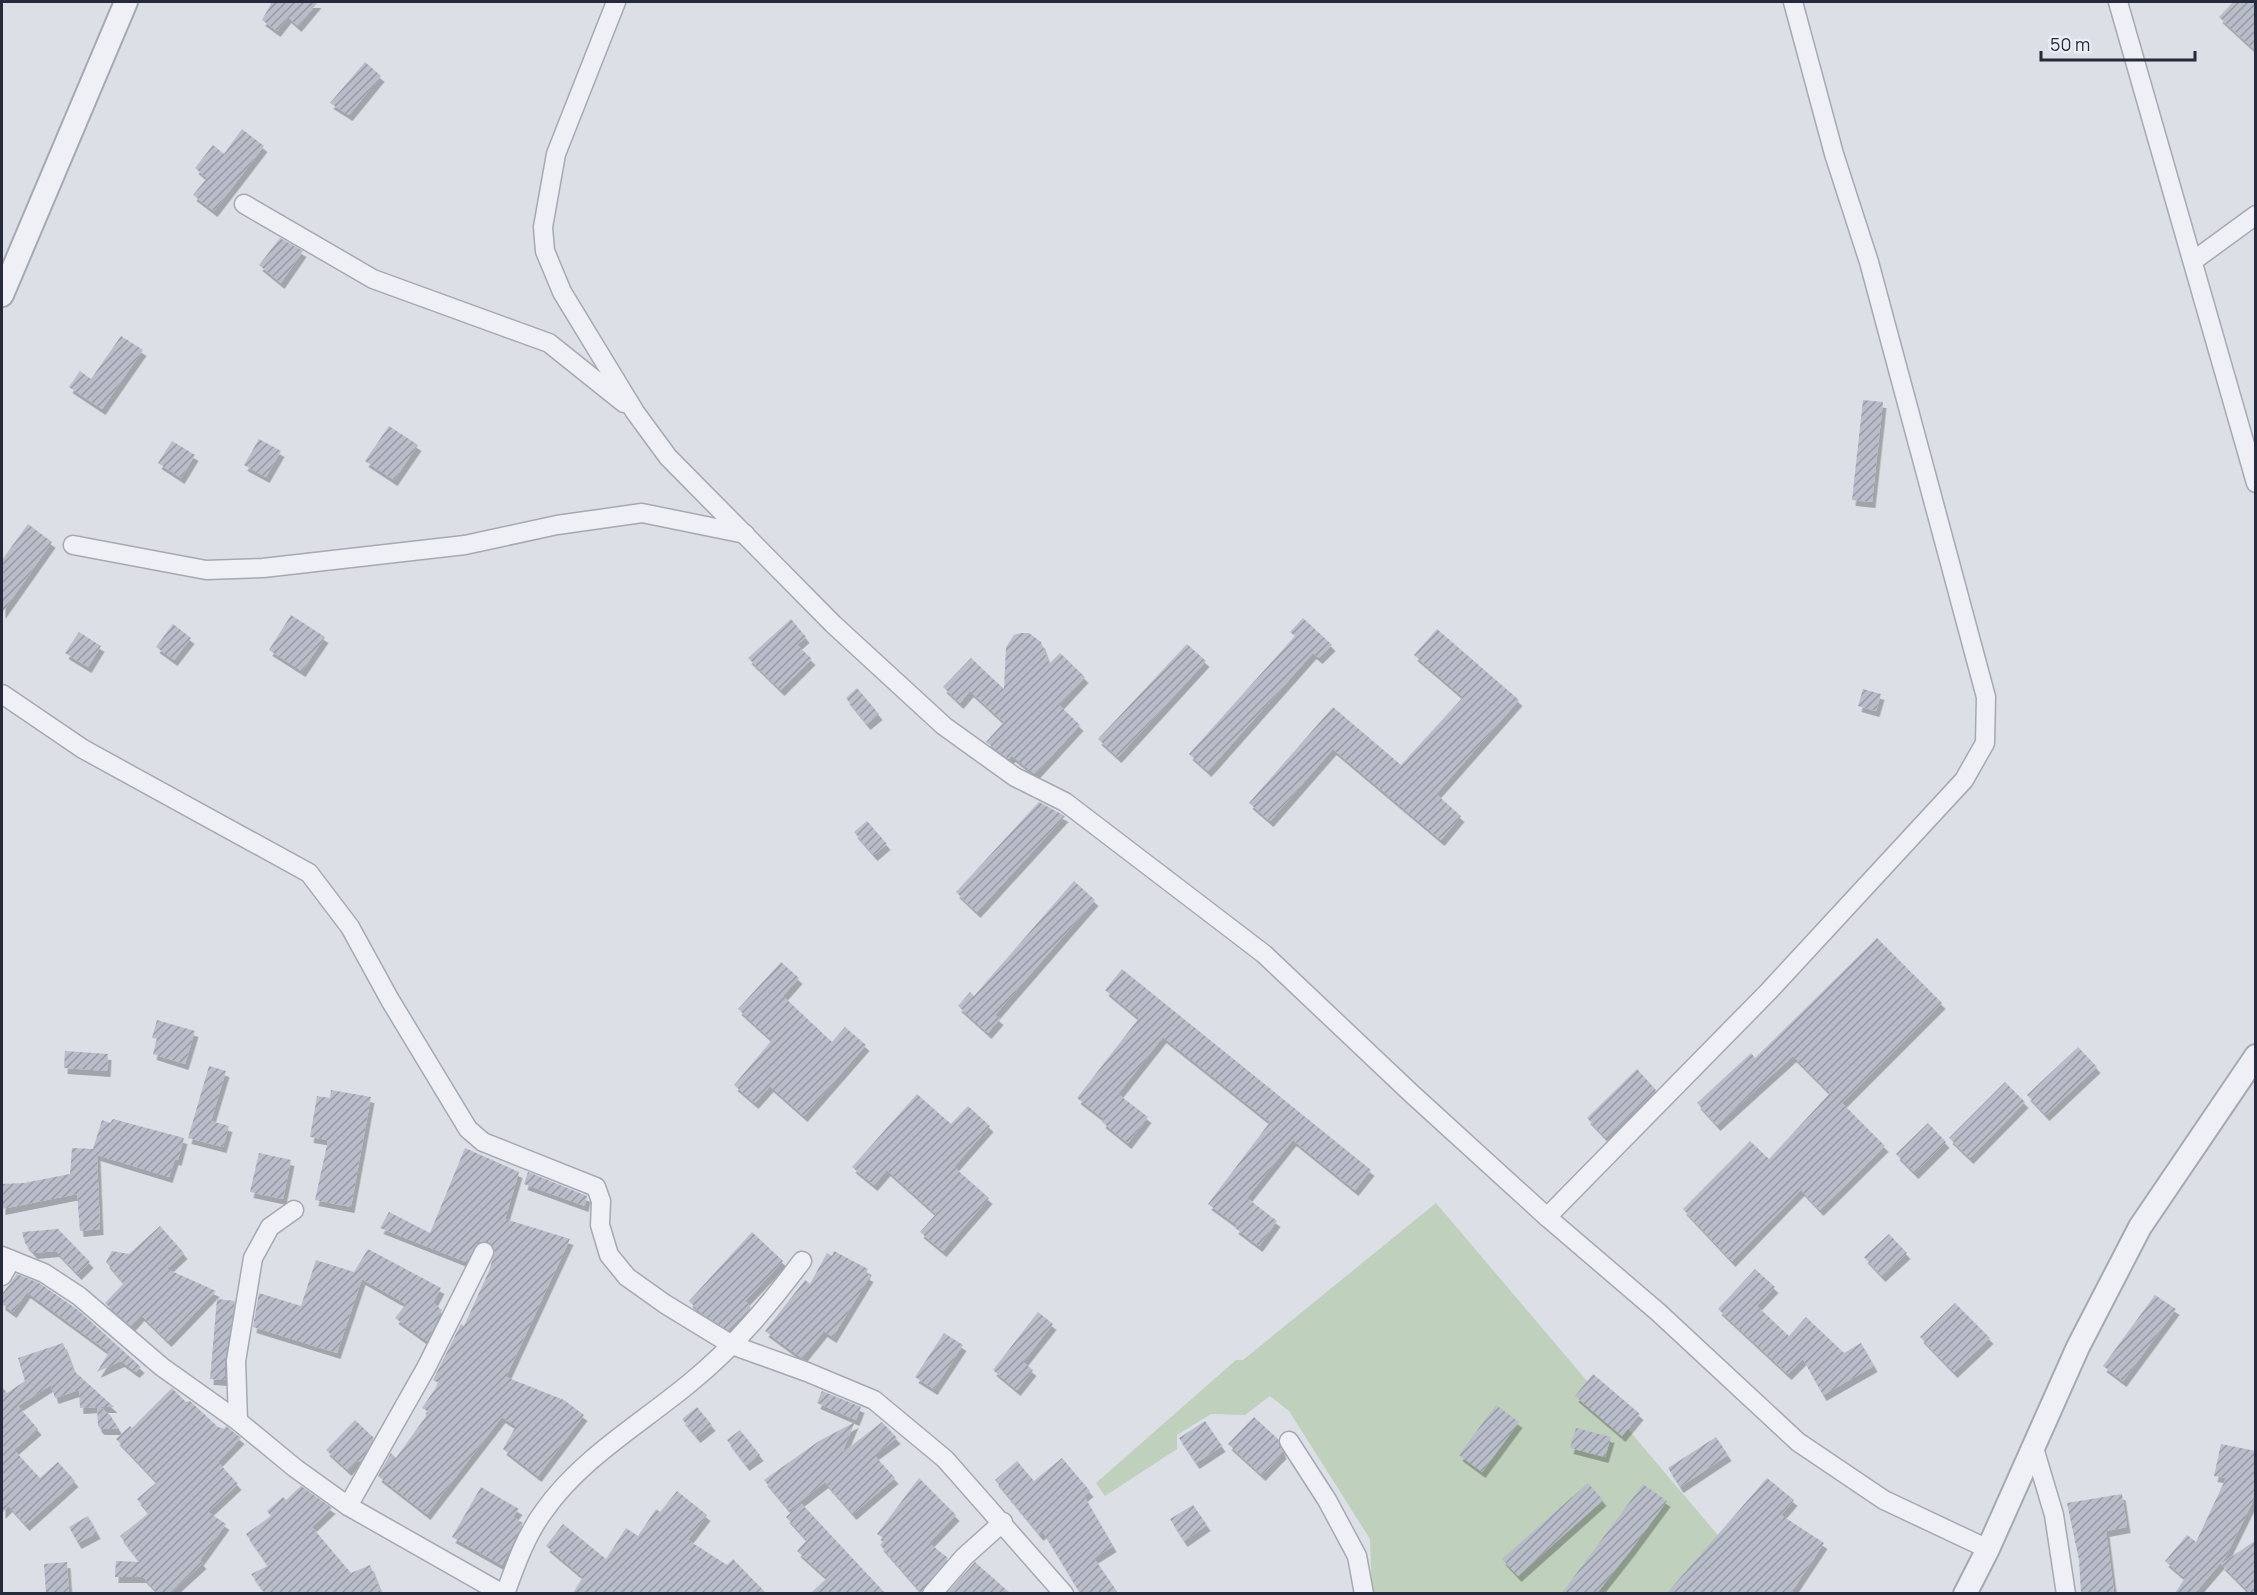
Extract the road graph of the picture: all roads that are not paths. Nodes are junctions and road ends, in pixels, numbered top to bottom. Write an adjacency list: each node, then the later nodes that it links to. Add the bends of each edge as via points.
1 (126, 2): 8 (street)
2 (616, 2): 9 (street, via 556,153 543,227 544,251 562,292)
3 (1793, 2): 16 (street, via 1834,154 1869,262 1986,697 1985,743 1964,780 1769,991)
4 (2118, 2): 7 (street)
5 (244, 204): 9 (street, via 373,279 549,343)
6 (2256, 215): 7 (street)
7 (2193, 261): 10 (street)
8 (2, 295)
9 (635, 412): 11 (street, via 668,457)
10 (2256, 483)
11 (745, 534): 12 (street, via 642,513 556,525 454,546 263,568 206,570); 16 (street, via 833,624 944,726 1015,777 1065,802 1264,954)
12 (73, 545)
13 (2, 694): 21 (street, via 83,749 309,873 350,927 468,1129 483,1142 596,1187 601,1201 600,1225 609,1255 627,1277)
14 (2256, 1056): 24 (street, via 2140,1227 2078,1347)
15 (294, 1209): 22 (street, via 270,1227 253,1257 236,1361)
16 (1547, 1217): 27 (street, via 1658,1312 1798,1442 1884,1500)
17 (484, 1252): 25 (street, via 426,1368)
18 (6, 1258): 20 (street); 22 (street, via 44,1273 79,1296 162,1368)
19 (802, 1261): 21 (street)
20 (2, 1276)
21 (732, 1345): 26 (street, via 874,1400 945,1458); 28 (street, via 568,1481 542,1512)
22 (238, 1421): 25 (street)
23 (1289, 1441): 31 (street, via 1357,1556)
24 (2034, 1448): 27 (street); 33 (street, via 2054,1515)
25 (348, 1506): 28 (street)
26 (1003, 1522): 29 (street); 30 (street)
27 (1988, 1549): 32 (street)
28 (504, 1593)
29 (932, 1593)
30 (1064, 1593)
31 (1364, 1593)
32 (1965, 1593)
33 (2066, 1593)

